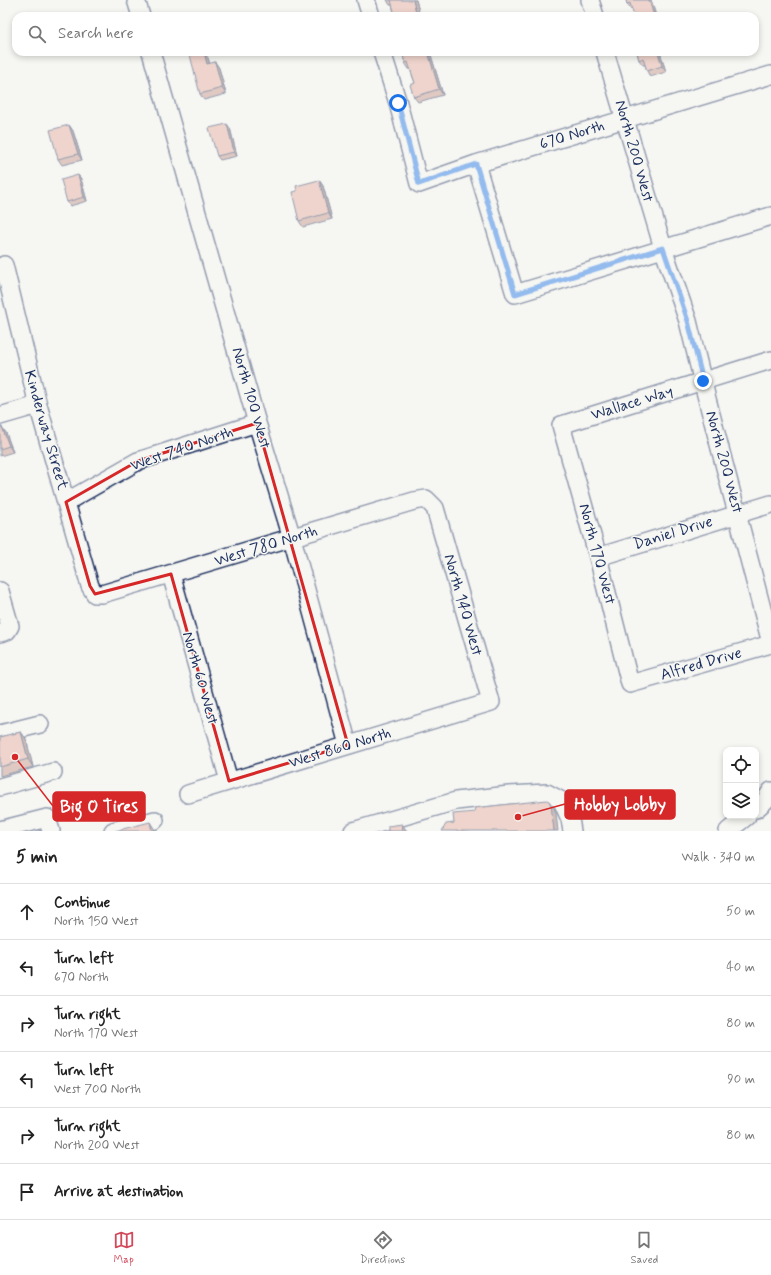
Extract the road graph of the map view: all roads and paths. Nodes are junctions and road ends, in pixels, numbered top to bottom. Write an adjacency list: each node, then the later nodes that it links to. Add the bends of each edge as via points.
1 (136, 0): 4 (street)
2 (366, 0): 5 (street)
3 (590, 0): 6 (street)
4 (140, 12)
5 (370, 12)
6 (594, 12)
7 (152, 56): 20 (street, North 100 West)
8 (383, 56): 12 (street, 670 North, via 419,184)
9 (606, 56): 11 (street, North 200 West)
10 (771, 75): 11 (street, 670 North)
11 (624, 118): 12 (street, 670 North); 14 (street, North 200 West)
12 (476, 164): 14 (street, via 515,294)
13 (771, 216): 14 (street)
14 (663, 248): 17 (street, North 200 West, via 688,321)
15 (4, 265): 18 (street, Kinderway Street)
16 (771, 360): 17 (street, Wallace Way)
17 (703, 381): 21 (street, Wallace Way); 25 (street, North 200 West)
18 (38, 405): 19 (street); 22 (street, Kinderway Street)
19 (0, 416)
20 (257, 423): 22 (street, West 740 North, via 138,461); 26 (street, North 100 West)
21 (561, 425): 27 (street, North 170 West)
22 (66, 502): 30 (street, Kinderway Street, via 90,586)
23 (771, 504): 25 (street, Daniel Drive)
24 (435, 508): 26 (street, West 780 North, via 426,500 414,501); 34 (street, North 140 West)
25 (737, 514): 27 (street, Daniel Drive); 32 (street, North 200 West)
26 (292, 538): 28 (street, West 780 North); 37 (street, North 100 West)
27 (598, 557): 33 (street, North 170 West)
28 (171, 574): 30 (street, West 780 North); 39 (street, North 60 West)
29 (0, 591): 31 (street, via 10,626)
30 (95, 594)
31 (0, 633)
32 (771, 644): 33 (street, Alfred Drive)
33 (630, 684)
34 (491, 702): 37 (street, West 860 North)
35 (40, 724): 36 (street)
36 (0, 734)
37 (348, 745): 39 (street, West 860 North)
38 (53, 772): 40 (street)
39 (229, 781): 42 (street, West 860 North)
40 (0, 787)
41 (771, 791): 43 (street)
42 (188, 794)
43 (759, 807)
44 (743, 819): 51 (street)
45 (155, 820): 48 (street)
46 (0, 830): 47 (street, via 47,818)
47 (51, 831)
48 (113, 831)
49 (353, 831): 50 (street, via 456,800 547,794 562,801)
50 (572, 831)
51 (728, 831)

